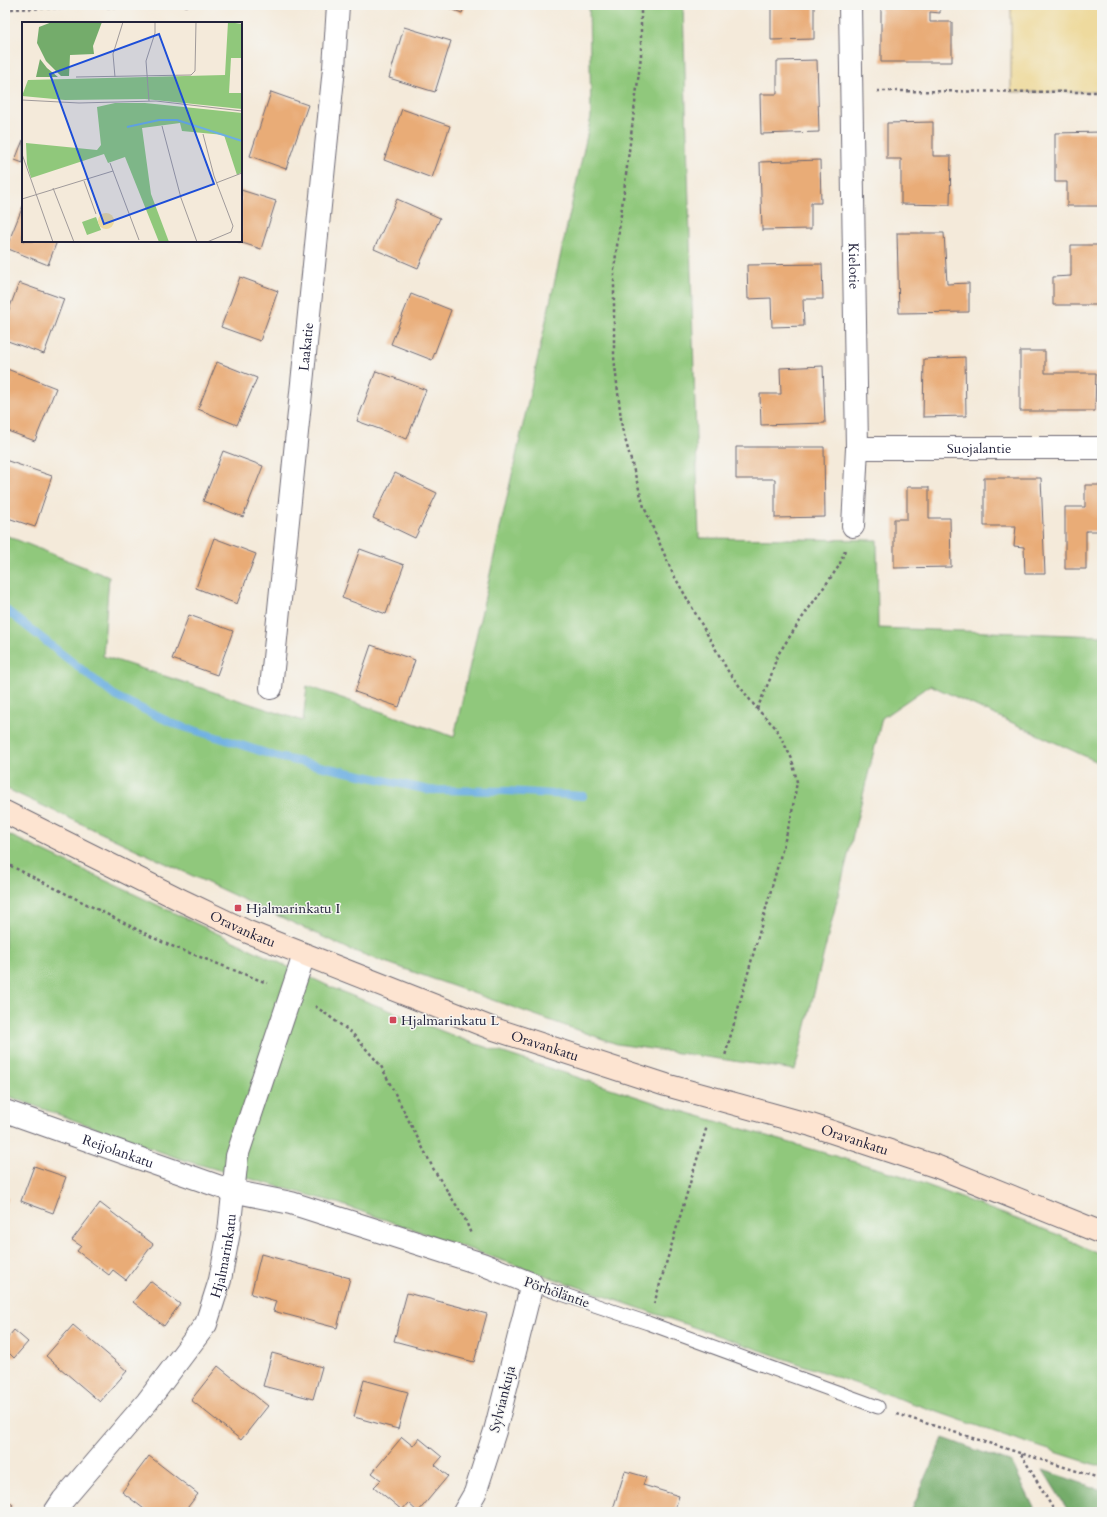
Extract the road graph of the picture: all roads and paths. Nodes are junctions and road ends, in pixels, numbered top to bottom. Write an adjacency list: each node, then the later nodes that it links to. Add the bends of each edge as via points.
1 (211, 5): 5 (path)
2 (338, 5): 11 (street, Laakatie, via 334,68)
3 (641, 5): 12 (path, via 640,56 614,270 614,357 622,428 644,507 672,572 728,671)
4 (850, 5): 6 (street, Kielotie)
5 (5, 9)
6 (851, 90): 7 (path); 8 (street, Kielotie)
7 (1102, 92)
8 (857, 448): 9 (street, Suojalantie); 10 (street, Kielotie)
9 (1102, 448)
10 (853, 526): 12 (path, via 840,566 777,656)
11 (271, 688)
12 (757, 709): 15 (path, via 776,728 792,759 797,782 791,818)
13 (5, 812): 14 (street, Oravankatu, via 181,900)
14 (304, 955): 18 (street, Hjalmarinkatu, via 237,1156); 19 (street, Oravankatu, via 491,1028 666,1085 811,1125 938,1167)
15 (725, 1056)
16 (5, 1111): 18 (street, Reijolankatu)
17 (707, 1126): 21 (path)
18 (232, 1191): 20 (street, Pörhöläntie, via 291,1203 482,1264); 25 (street, Hjalmarinkatu, via 229,1232 220,1280 206,1324 147,1402)
19 (1102, 1232)
20 (532, 1284): 21 (lane, Pörhöläntie); 26 (street, Sylviankuja, via 495,1431 475,1493)
21 (648, 1323): 22 (lane, Pörhöläntie)
22 (878, 1407): 23 (path)
23 (1021, 1454): 24 (path); 27 (path)
24 (1102, 1478)
25 (55, 1512)
26 (464, 1512)
27 (1055, 1512)

